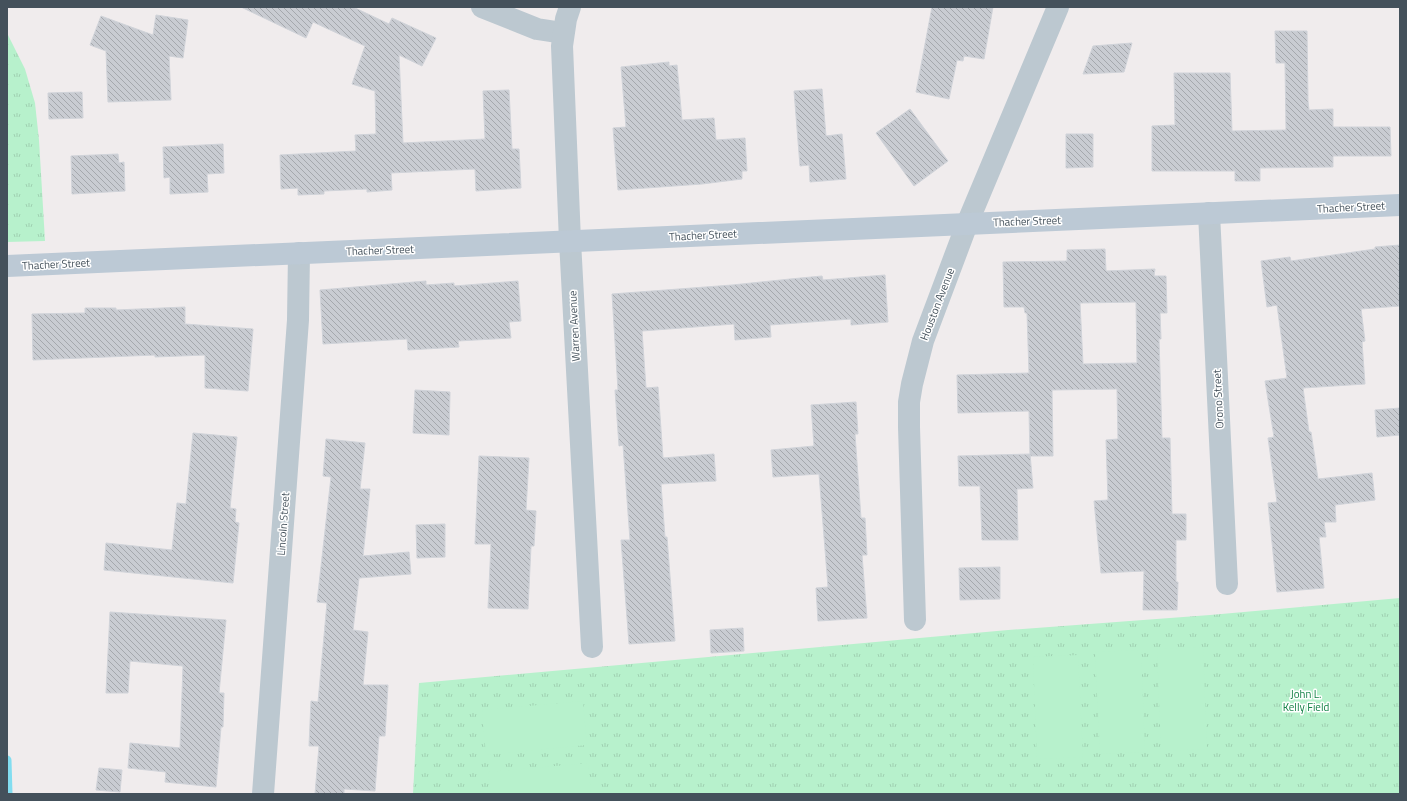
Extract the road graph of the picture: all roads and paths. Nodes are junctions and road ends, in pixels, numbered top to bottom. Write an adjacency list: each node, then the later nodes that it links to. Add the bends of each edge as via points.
1 (482, 7): 4 (street, via 537,29)
2 (570, 7): 4 (street, Warren Avenue)
3 (1058, 7): 7 (street, Houston Avenue)
4 (563, 33): 8 (street, Warren Avenue)
5 (1400, 205): 6 (street, Thacher Street)
6 (1209, 213): 7 (street, Thacher Street); 11 (street, Orono Street)
7 (968, 224): 8 (street, Thacher Street); 12 (street, Houston Avenue, via 923,341 911,390 909,427)
8 (570, 241): 9 (street, Thacher Street); 13 (street, Warren Avenue)
9 (300, 253): 10 (street, Thacher Street); 14 (street, Lincoln Street, via 298,320)
10 (12, 266)
11 (1227, 584)
12 (915, 620)
13 (592, 646)
14 (263, 794)

